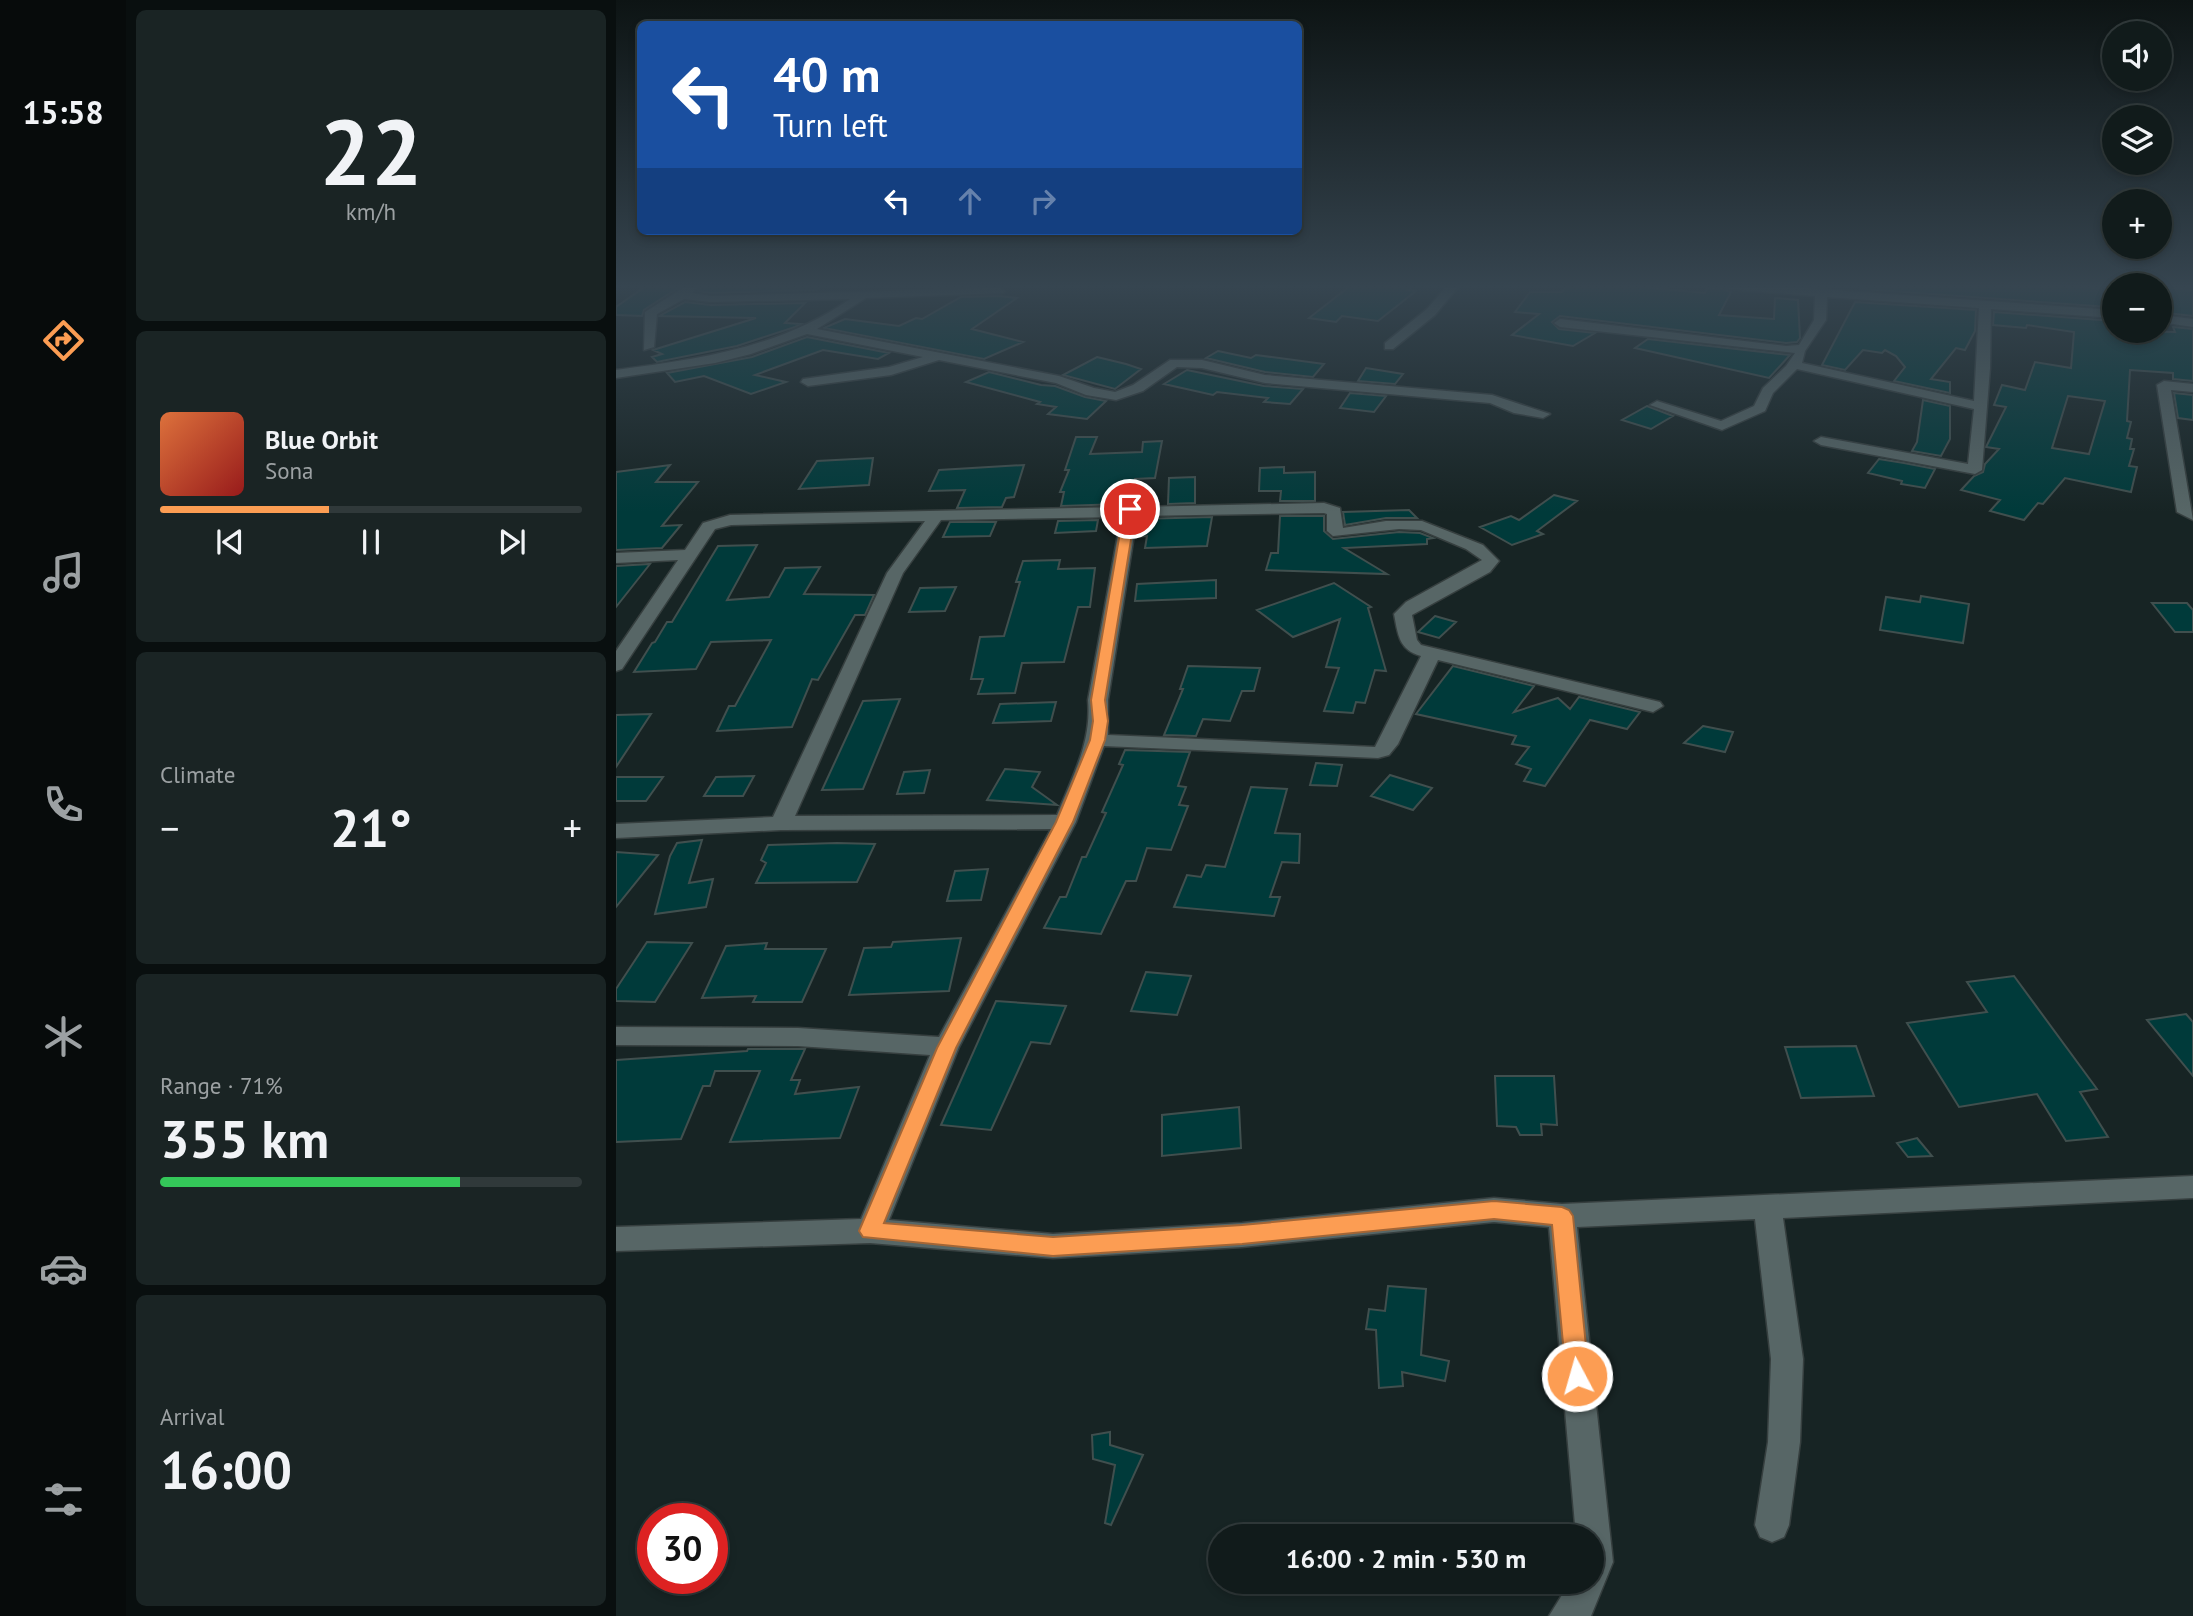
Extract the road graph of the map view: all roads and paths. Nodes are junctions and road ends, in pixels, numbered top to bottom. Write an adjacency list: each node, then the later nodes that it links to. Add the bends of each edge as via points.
1 (693, 361): 7 (street)
2 (921, 361): 8 (street, via 891,371)
3 (968, 361): 12 (street, via 1116,396 1138,388 1175,363 1202,364 1265,379 1492,399)
4 (1797, 361): 6 (street)
5 (1983, 361): 11 (street)
6 (1796, 365): 10 (street, via 1764,392 1760,408 1722,426); 11 (street)
7 (616, 374)
8 (807, 383)
9 (2193, 388): 16 (street, via 2164,385 2179,488 2185,512)
10 (1657, 405)
11 (1981, 407): 13 (street, via 1975,470)
12 (1544, 414)
13 (1821, 441)
14 (1130, 509): 15 (street); 19 (street, via 1324,508 1335,511 1335,531 1339,533 1408,526 1433,529 1478,548 1491,561 1484,568 1404,614 1408,640 1415,649); 22 (street, via 1098,700)
15 (938, 514): 17 (street, via 730,520 709,526); 24 (street, via 895,573)
16 (2193, 515)
17 (688, 555): 18 (street); 20 (street)
18 (616, 558)
19 (1431, 655): 21 (street); 22 (street, via 1382,751)
20 (616, 665)
21 (1653, 706)
22 (1097, 740): 23 (street)
23 (1065, 822): 24 (street); 27 (street)
24 (781, 823): 25 (street)
25 (616, 831)
26 (616, 1036): 27 (street, via 797,1037)
27 (947, 1048): 31 (street)
28 (2193, 1187): 29 (street)
29 (1767, 1205): 30 (street); 34 (street, via 1787,1359 1784,1442)
30 (1562, 1216): 31 (street, via 1481,1211 1242,1235 1053,1246); 33 (street)
31 (870, 1231): 32 (street)
32 (616, 1240)
33 (1592, 1524)
34 (1772, 1525)
35 (1583, 1594): 36 (street)
36 (1567, 1616)

